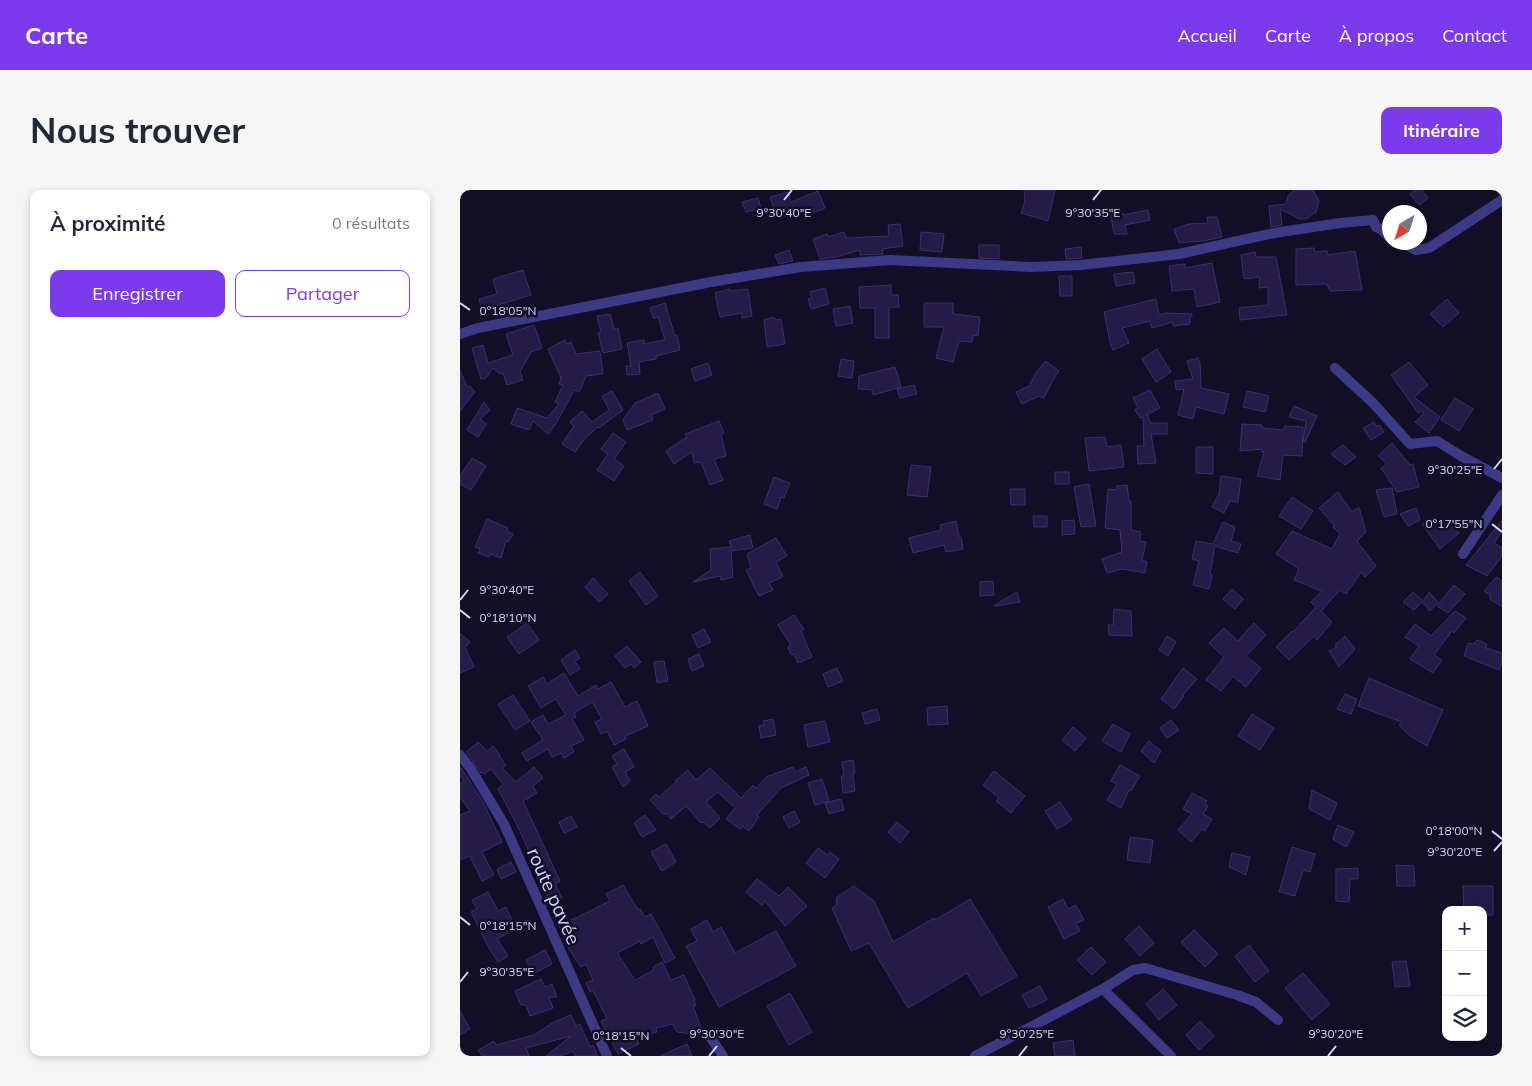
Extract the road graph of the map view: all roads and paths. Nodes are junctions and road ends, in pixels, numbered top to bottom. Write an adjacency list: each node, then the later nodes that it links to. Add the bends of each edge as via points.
1 (1500, 201): 3 (street)
2 (1382, 231): 4 (street, via 1373,220 1340,223 1274,233 1179,254 1081,264 1031,267 890,260 801,267 487,326)
3 (1427, 248)
4 (460, 334)
5 (1335, 368): 6 (street, via 1374,403 1410,444 1437,441)
6 (1502, 478)
7 (1502, 495): 8 (street)
8 (1463, 554)
9 (460, 755): 13 (street, route pavée, via 504,824)
10 (1103, 989): 11 (street, via 1133,970 1145,968 1256,1002); 15 (street); 16 (street)
11 (1278, 1020)
12 (709, 1035): 14 (street)
13 (606, 1056)
14 (723, 1056)
15 (975, 1056)
16 (1171, 1056)

